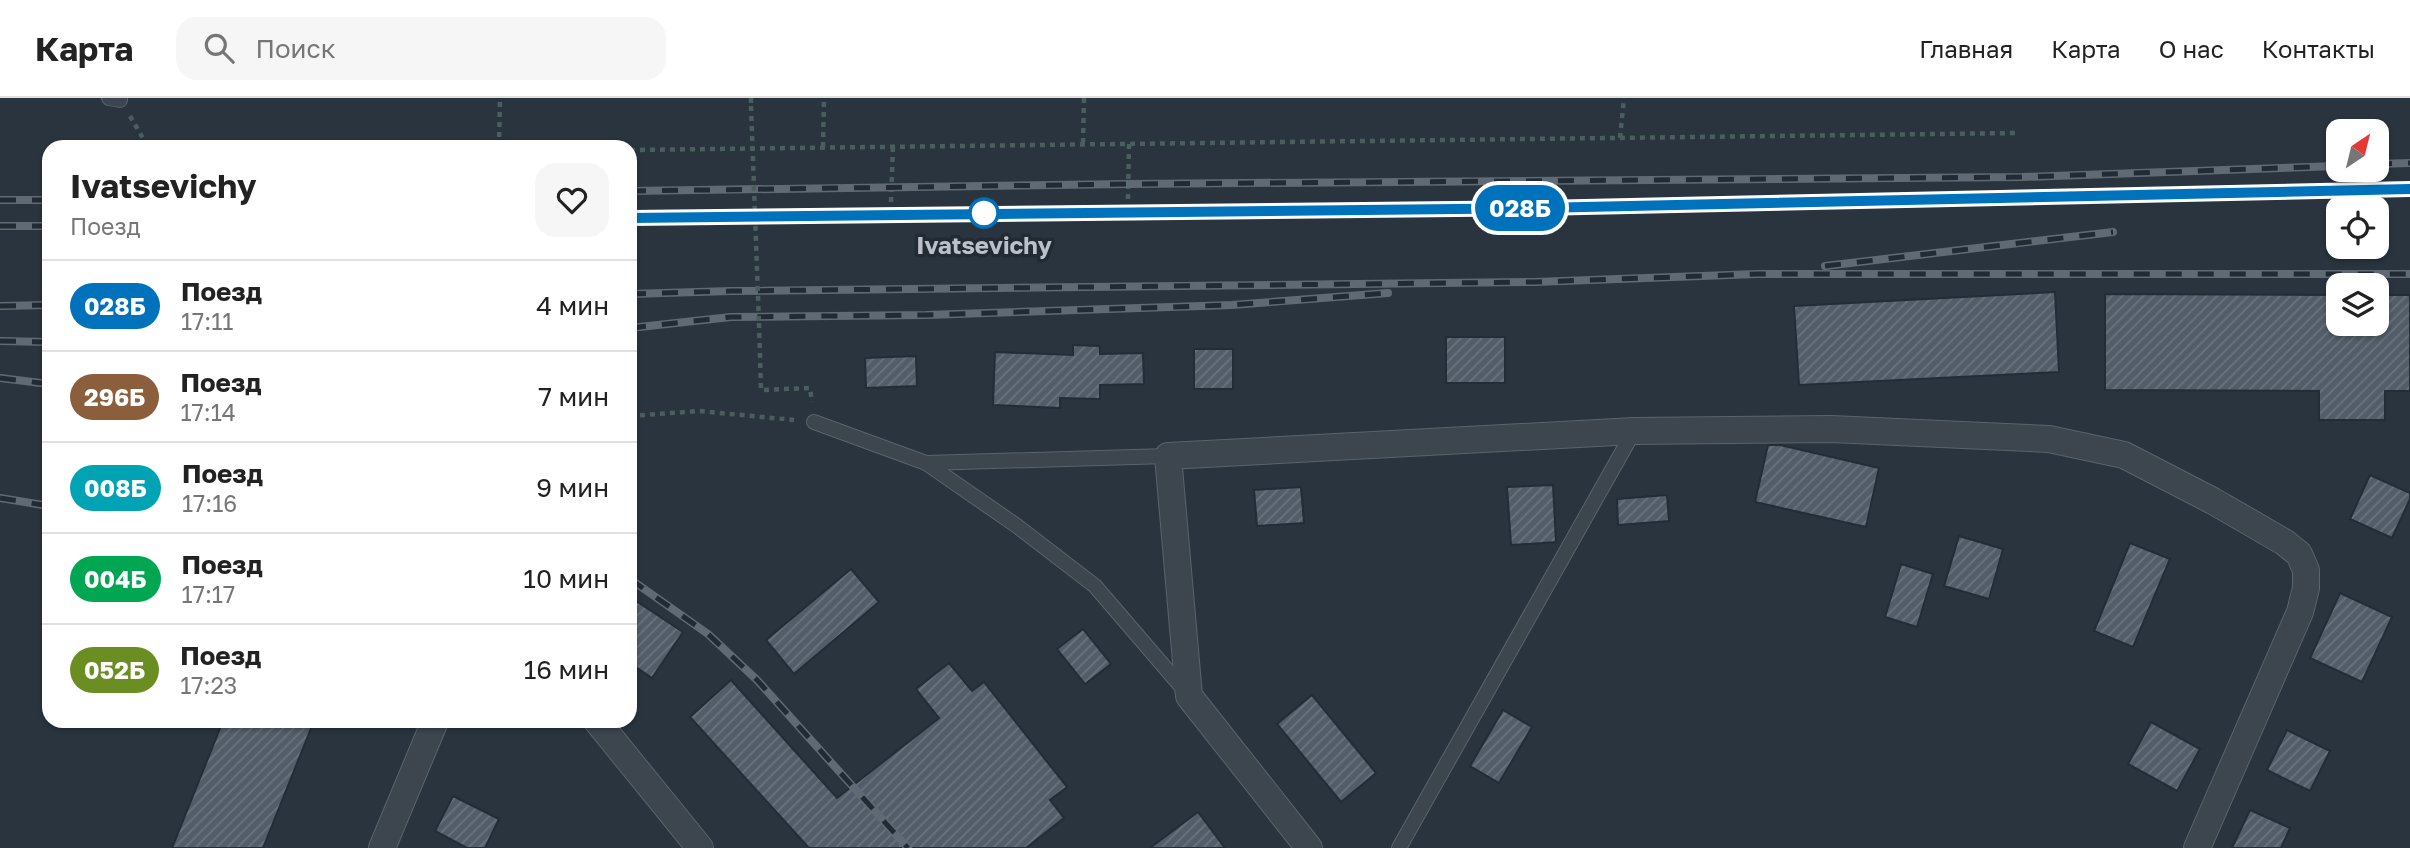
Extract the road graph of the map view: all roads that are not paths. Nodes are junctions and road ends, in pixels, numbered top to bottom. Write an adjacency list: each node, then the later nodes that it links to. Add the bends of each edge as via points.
1 (814, 422): 4 (lane)
2 (1634, 431): 3 (street); 11 (lane); 12 (street, via 1831,429 2049,439 2124,455 2284,541 2299,554 2306,570 2300,612)
3 (1168, 456): 4 (lane); 5 (street)
4 (926, 463): 5 (lane, via 1095,586)
5 (1189, 696): 10 (street)
6 (432, 728): 8 (street)
7 (603, 728): 9 (street)
8 (382, 848)
9 (700, 848)
10 (1309, 848)
11 (1399, 848)
12 (2197, 848)

